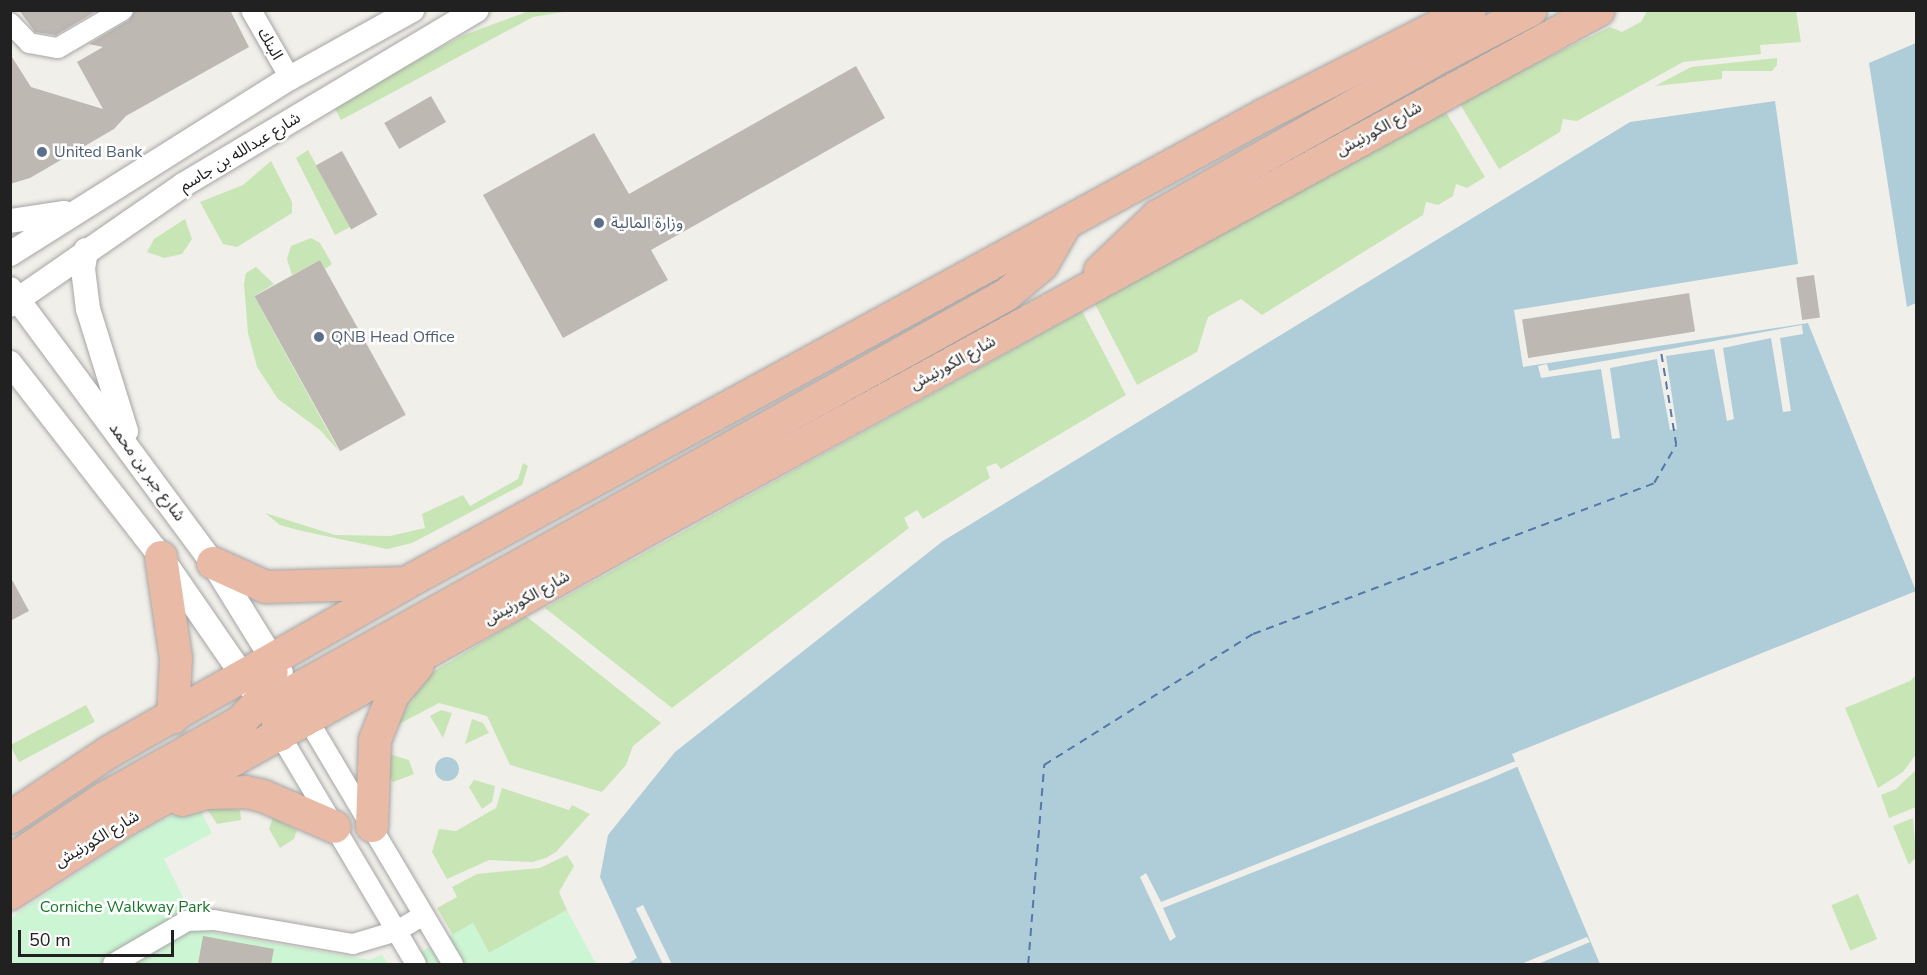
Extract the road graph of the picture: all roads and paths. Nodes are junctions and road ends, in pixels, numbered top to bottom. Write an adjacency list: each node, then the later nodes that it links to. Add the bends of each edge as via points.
1 (123, 10): 8 (street, via 58,48 29,43)
2 (251, 10): 9 (street, البنك)
3 (412, 10): 9 (street)
4 (477, 10): 13 (street, شارع عبدالله بن جاسم, via 183,185)
5 (1470, 10): 12 (highway, via 1264,115)
6 (1531, 10): 15 (highway, via 1158,216)
7 (1599, 10): 15 (highway, شارع الكورنيش)
8 (10, 23)
9 (290, 78): 10 (street)
10 (83, 207): 11 (street, via 51,217); 14 (street)
11 (10, 220)
12 (1065, 224): 21 (highway); 25 (highway, via 1042,265 1006,295)
13 (86, 250): 16 (street, شارع عبدالله بن جاسم); 18 (street, via 83,269 88,309)
14 (10, 254)
15 (1079, 293): 22 (highway, شارع الكورنيش)
16 (13, 298): 18 (street, شارع جبر بن محمد)
17 (10, 363): 19 (street)
18 (132, 450): 20 (street, شارع جبر بن محمد)
19 (161, 558): 24 (street); 26 (highway, via 176,658)
20 (213, 563): 21 (highway, via 266,587); 23 (street, شارع جبر بن محمد)
21 (406, 583): 23 (highway)
22 (428, 654): 27 (highway, شارع الكورنيش); 31 (highway, via 393,695 375,740)
23 (274, 661): 24 (highway); 25 (street)
24 (253, 689): 26 (highway); 28 (street); 33 (highway, via 240,722 105,798)
25 (292, 692): 27 (street); 28 (highway, via 276,711)
26 (173, 718): 29 (highway, via 109,752)
27 (308, 720): 28 (highway, شارع الكورنيش); 31 (street)
28 (280, 735): 30 (highway, شارع الكورنيش); 32 (street)
29 (10, 818)
30 (127, 819): 32 (highway, via 207,793 246,792); 34 (highway, شارع الكورنيش)
31 (372, 826): 35 (street)
32 (335, 827): 36 (street)
33 (10, 861)
34 (10, 894)
35 (424, 915): 36 (street); 39 (street)
36 (397, 931): 37 (street, via 362,942 342,943 201,919 175,926); 38 (street)
37 (113, 964)
38 (416, 964)
39 (453, 964)

